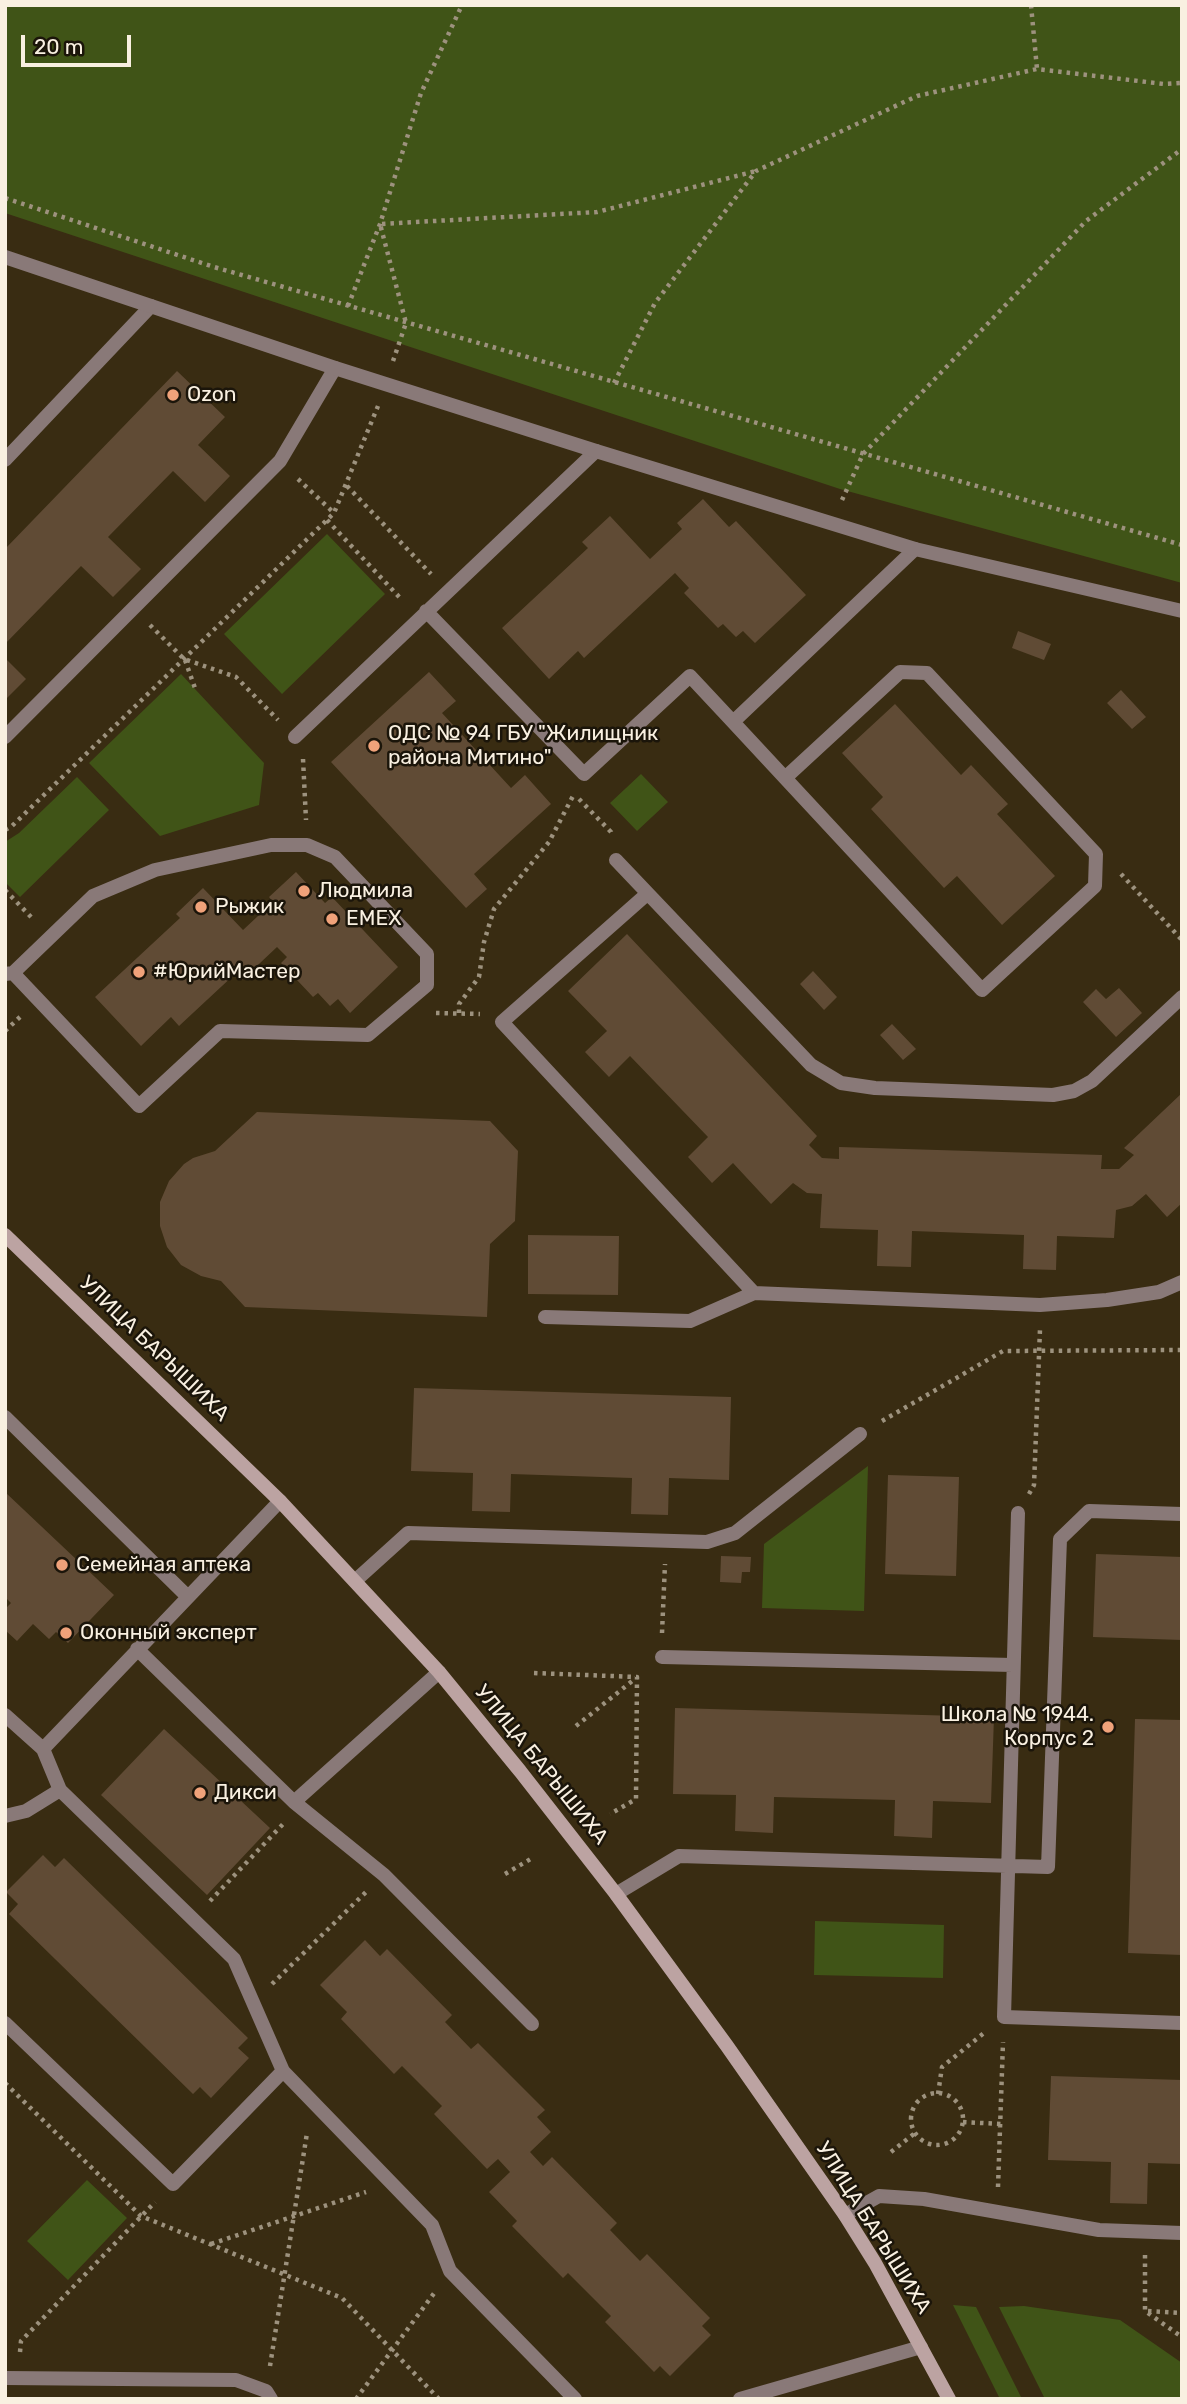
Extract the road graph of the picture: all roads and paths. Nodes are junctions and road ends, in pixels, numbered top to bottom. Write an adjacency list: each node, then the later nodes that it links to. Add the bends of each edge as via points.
1 (462, 5): 8 (path, via 421,93)
2 (1031, 5): 3 (path)
3 (1037, 69): 4 (path); 6 (path, via 916,96)
4 (1182, 83)
5 (1182, 149): 17 (path, via 1086,221)
6 (756, 171): 8 (path, via 597,212); 14 (path, via 655,303)
7 (5, 198): 11 (path)
8 (380, 224): 11 (path); 12 (path)
9 (5, 257): 10 (street)
10 (151, 306): 13 (street); 18 (street)
11 (348, 306): 12 (path)
12 (406, 323): 14 (path); 15 (path)
13 (335, 368): 15 (street); 19 (street)
14 (613, 383): 17 (path)
15 (386, 384): 16 (street); 20 (path)
16 (596, 451): 23 (street); 27 (street)
17 (863, 454): 23 (path); 24 (path)
18 (5, 460)
19 (280, 461): 21 (path); 28 (street)
20 (347, 486): 21 (path); 27 (path)
21 (334, 513): 22 (path)
22 (327, 520): 26 (path); 31 (path)
23 (831, 524): 25 (street)
24 (1182, 545)
25 (915, 549): 30 (street); 33 (street)
26 (393, 591)
27 (448, 591): 29 (street)
28 (133, 608): 31 (path); 34 (street)
29 (426, 611): 33 (street, via 584,774 690,676); 35 (street)
30 (1182, 611)
31 (184, 659): 32 (path); 35 (path, via 236,677); 39 (path)
32 (196, 691)
33 (733, 722): 36 (street)
34 (5, 737)
35 (295, 737)
36 (785, 778): 40 (street, via 900,672 927,673); 40 (street, via 982,990 1095,886)
37 (305, 787): 38 (path)
38 (306, 821)
39 (5, 830)
40 (1096, 854): 45 (path, via 1115,867)
41 (616, 860): 43 (street); 49 (path, via 611,832 574,793 549,842 494,909 479,977 458,1004)
42 (5, 890): 44 (path)
43 (647, 894): 47 (street, via 811,1065 841,1083 1053,1095 1074,1091 1091,1081); 53 (street, via 502,1022)
44 (50, 937): 46 (street); 46 (street, via 93,896 155,870 271,845 307,845 335,857 427,954 427,985 368,1035 220,1031 139,1106)
45 (1182, 940)
46 (9, 974)
47 (1182, 997)
48 (434, 1012): 49 (path)
49 (458, 1013): 50 (path)
50 (483, 1014)
51 (5, 1236): 60 (main road, УЛИЦА БАРЫШИХА)
52 (1182, 1282): 54 (street, via 1159,1292)
53 (754, 1293): 54 (street); 55 (street, via 690,1321)
54 (1041, 1304): 57 (path)
55 (545, 1317)
56 (1182, 1350): 57 (path)
57 (1039, 1351): 59 (path, via 1003,1351); 61 (path, via 1034,1485)
58 (5, 1416): 65 (street)
59 (860, 1434): 63 (street, via 735,1533 707,1542)
60 (280, 1501): 64 (main road, УЛИЦА БАРЫШИХА); 65 (street)
61 (1018, 1513): 68 (street)
62 (1182, 1514): 81 (street, via 1089,1511 1060,1539 1048,1867)
63 (665, 1542): 64 (street, via 408,1533); 67 (path)
64 (356, 1580): 69 (main road, УЛИЦА БАРЫШИХА)
65 (188, 1597): 66 (street)
66 (137, 1649): 74 (street); 76 (street)
67 (662, 1657): 68 (street); 71 (path)
68 (1013, 1665): 81 (street)
69 (439, 1672): 76 (street); 84 (main road, УЛИЦА БАРЫШИХА)
70 (534, 1673): 71 (path)
71 (637, 1677): 73 (path); 77 (path, via 636,1798)
72 (5, 1715): 74 (street)
73 (576, 1726)
74 (43, 1749): 75 (street)
75 (60, 1790): 78 (street, via 26,1811); 85 (street)
76 (294, 1802): 83 (street)
77 (610, 1814)
78 (5, 1816)
79 (282, 1825): 85 (path)
80 (534, 1857): 82 (path)
81 (1008, 1865): 84 (street, via 679,1856); 87 (street)
82 (505, 1874)
83 (384, 1875): 86 (path); 90 (street)
84 (616, 1894): 102 (main road, УЛИЦА БАРЫШИХА)
85 (193, 1919): 86 (street, via 234,1959)
86 (253, 2002): 91 (street)
87 (1004, 2017): 89 (street); 93 (path, via 942,2067); 96 (path)
88 (5, 2023): 100 (street)
89 (1182, 2023)
90 (532, 2024)
91 (283, 2071): 94 (street); 100 (street)
92 (5, 2083): 103 (path)
93 (938, 2094): 95 (path, via 955,2101); 97 (path, via 923,2097 915,2105 911,2116)
94 (312, 2100): 99 (street); 104 (path)
95 (963, 2122): 96 (path); 97 (path, via 951,2141 940,2145 928,2144)
96 (1001, 2124): 101 (path)
97 (915, 2133): 98 (path)
98 (891, 2152)
99 (393, 2183): 104 (path); 108 (street, via 432,2225)
100 (173, 2184): 103 (path)
101 (993, 2211): 102 (street, via 879,2196); 105 (street, via 1099,2230)
102 (845, 2215): 113 (main road, УЛИЦА БАРЫШИХА)
103 (141, 2216): 107 (path); 115 (path, via 21,2341)
104 (293, 2217): 107 (path); 109 (path)
105 (1146, 2232): 106 (street); 110 (path)
106 (1182, 2233)
107 (211, 2244): 109 (path)
108 (450, 2271): 114 (path); 120 (street)
109 (284, 2274): 114 (path, via 342,2298); 117 (path)
110 (1145, 2311): 111 (path); 112 (path)
111 (1182, 2313)
112 (1182, 2337)
113 (921, 2347): 116 (street); 122 (main road, УЛИЦА БАРЫШИХА)
114 (392, 2351): 118 (path); 119 (path)
115 (12, 2378): 117 (street, via 236,2380)
116 (784, 2393): 121 (street)
117 (269, 2395)
118 (356, 2399)
119 (439, 2399)
120 (575, 2399)
121 (740, 2399)
122 (948, 2399)

